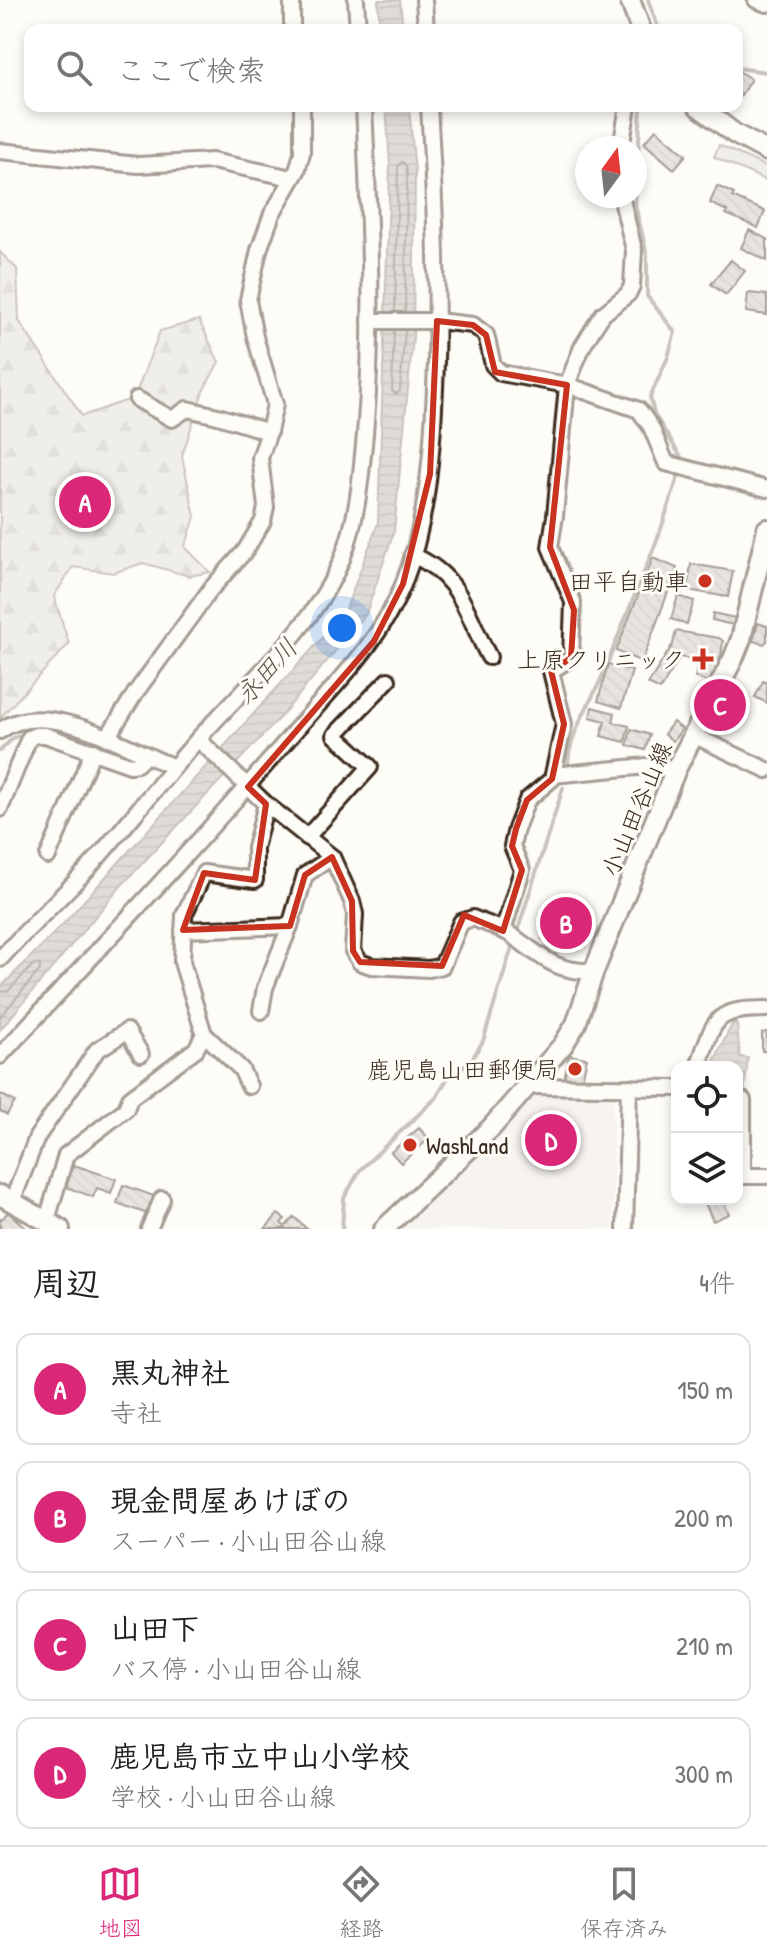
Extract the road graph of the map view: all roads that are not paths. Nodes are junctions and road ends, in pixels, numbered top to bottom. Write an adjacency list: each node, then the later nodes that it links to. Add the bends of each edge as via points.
1 (292, 0): 7 (street)
2 (356, 0): 8 (street)
3 (424, 0): 9 (street)
4 (630, 0): 10 (main road)
5 (756, 0): 6 (street)
6 (767, 4)
7 (292, 24)
8 (358, 24)
9 (426, 24)
10 (639, 24)
11 (302, 112): 19 (street, via 302,153)
12 (364, 112): 21 (street)
13 (429, 112): 22 (street)
14 (627, 112): 16 (street)
15 (706, 112): 18 (main road)
16 (623, 136)
17 (0, 151): 19 (street, via 138,165 212,161)
18 (767, 151)
19 (292, 178): 25 (street, via 259,250 248,300 275,404)
20 (624, 208): 23 (street, via 634,250 632,286 595,326)
21 (370, 321): 22 (street); 34 (street, via 361,479 342,561 303,624)
22 (437, 321): 23 (street, via 481,330 501,373); 28 (street, via 430,474)
23 (567, 385): 26 (street, via 639,410 666,463); 40 (street, via 550,547 574,610 571,658 551,671 564,724)
24 (137, 399): 25 (street, via 172,419 187,409)
25 (269, 432): 33 (street, via 260,458 263,521)
26 (767, 489)
27 (767, 529): 32 (main road, 小山田谷山線, via 741,639)
28 (412, 555): 29 (street, via 446,575 465,602); 41 (street, via 374,641)
29 (489, 657)
30 (388, 680): 44 (street, via 335,735 370,767)
31 (0, 731): 33 (street, via 29,718 45,718)
32 (695, 736): 38 (main road, 小山田谷山線); 39 (street)
33 (107, 738): 36 (street)
34 (198, 739): 37 (street); 41 (street)
35 (93, 751): 36 (street, via 130,765); 43 (street, via 45,735 29,738); 45 (street)
36 (145, 756): 37 (street)
37 (174, 767): 50 (street)
38 (676, 769): 40 (street, via 647,766); 51 (main road, 小山田谷山線)
39 (767, 770)
40 (553, 775): 49 (street, via 527,800 516,829 512,846 522,870)
41 (248, 787): 42 (street); 56 (street)
42 (266, 804): 44 (street); 48 (street, via 255,848 255,880 204,873 184,915)
43 (0, 809)
44 (307, 837): 46 (street)
45 (48, 856)
46 (332, 857): 47 (street, via 305,875); 49 (street, via 352,901 353,951 360,962 436,968 446,961 461,922 473,918)
47 (290, 926): 48 (street); 53 (street)
48 (183, 930): 54 (street, via 182,962)
49 (503, 931): 51 (street, via 556,966)
50 (0, 959)
51 (594, 971): 59 (main road, 小山田谷山線, via 576,1024)
52 (764, 1005): 57 (street, via 731,1010 718,1020)
53 (261, 1011)
54 (204, 1034): 58 (street, via 241,1069); 66 (street, via 196,1049 66,1155)
55 (141, 1054): 64 (street, via 127,1031 97,1050 37,1137)
56 (0, 1056)
57 (701, 1061)
58 (249, 1086)
59 (527, 1086): 60 (street); 68 (main road, 小山田谷山線, via 491,1128)
60 (629, 1087): 61 (street); 69 (street)
61 (671, 1088)
62 (743, 1133): 63 (street, via 743,1176)
63 (767, 1176)
64 (6, 1198): 66 (main road)
65 (162, 1199): 67 (street)
66 (54, 1225)
67 (149, 1229)
68 (384, 1229)
69 (625, 1229)

